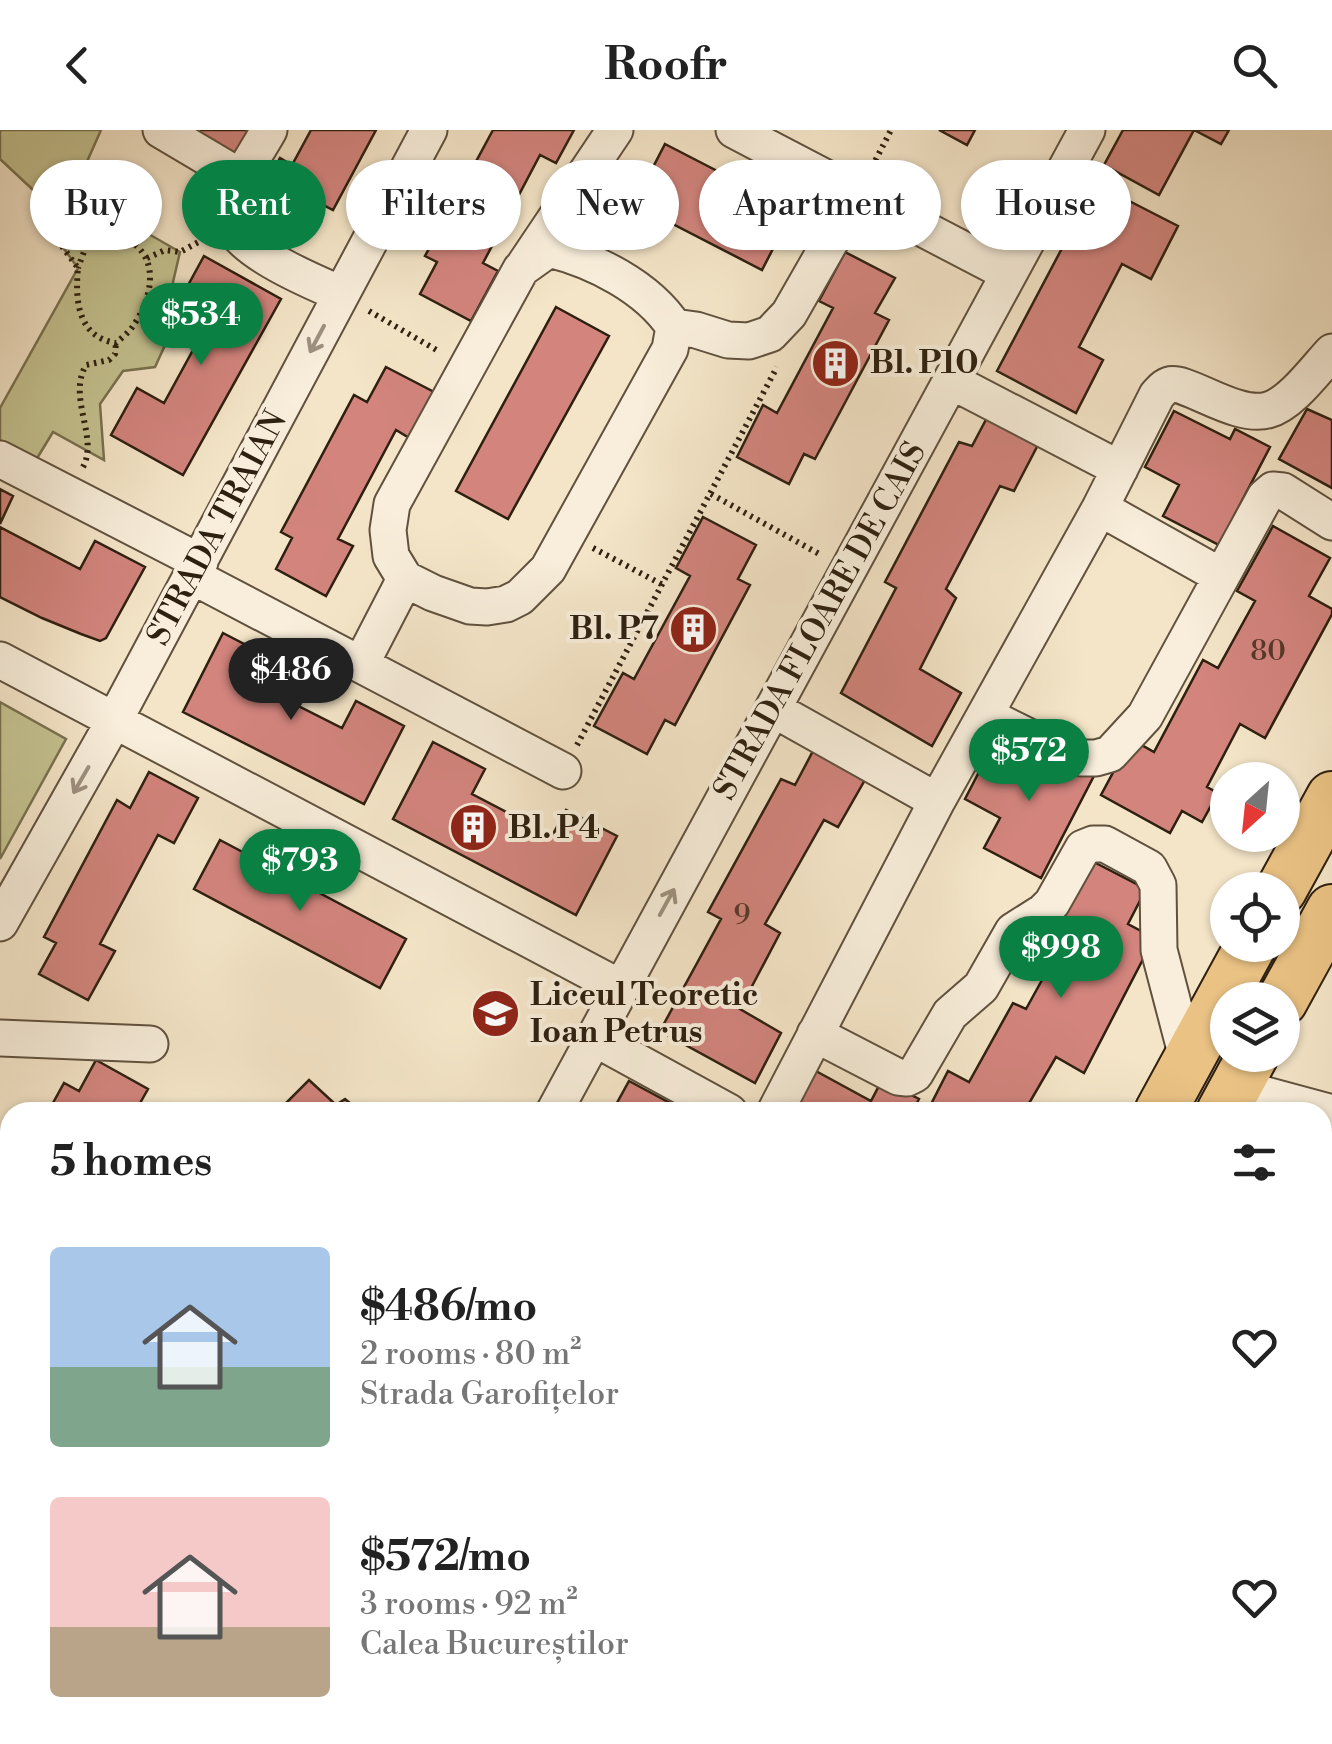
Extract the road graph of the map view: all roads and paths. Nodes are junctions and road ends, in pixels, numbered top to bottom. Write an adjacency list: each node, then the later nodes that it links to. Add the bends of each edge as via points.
1 (161, 130): 7 (street)
2 (270, 130): 8 (street)
3 (429, 130): 19 (street, STRADA TRAIAN)
4 (615, 130): 17 (street)
5 (734, 130): 9 (street)
6 (1086, 130): 18 (street, STRADA FLOARE DE CAIS)
7 (212, 160)
8 (252, 160)
9 (792, 160)
10 (941, 238): 18 (street)
11 (65, 250): 16 (path)
12 (184, 250): 15 (path)
13 (256, 250): 19 (street)
14 (826, 250): 20 (street)
15 (147, 258): 16 (path, via 124,237 105,232 89,238); 22 (path, via 149,286 141,310)
16 (78, 268): 22 (path, via 79,311 89,329)
17 (521, 269): 21 (street, via 549,249 575,256 641,291); 24 (street)
18 (1008, 273): 25 (street, STRADA FLOARE DE CAIS)
19 (341, 294): 24 (path); 33 (street, STRADA TRAIAN, one-way to 33)
20 (789, 314): 21 (street, via 770,334 749,341); 29 (path, via 792,338)
21 (674, 326): 32 (street, via 670,349)
22 (116, 343): 28 (path, via 116,354 86,365 80,375 89,456)
23 (1332, 352): 27 (street, via 1267,411 1223,404 1172,384 1163,388)
24 (468, 367): 36 (street, via 392,504 391,556)
25 (951, 381): 27 (street); 34 (street, STRADA FLOARE DE CAIS)
26 (0, 459): 28 (street)
27 (1120, 470): 30 (street)
28 (68, 494): 33 (street)
29 (711, 494): 34 (path); 37 (path)
30 (1100, 508): 35 (street); 41 (street)
31 (1332, 522): 35 (street, via 1273,490)
32 (567, 534): 36 (street, via 548,569 506,604 470,606); 37 (path)
33 (196, 569): 39 (street); 42 (street, STRADA TRAIAN)
34 (848, 570): 40 (street, STRADA FLOARE DE CAIS)
35 (1221, 576): 41 (street, via 1145,716 1110,754 1082,758)
36 (405, 579): 39 (street)
37 (663, 585): 43 (path)
38 (0, 660): 42 (street)
39 (361, 664): 43 (street)
40 (773, 709): 45 (street); 51 (street, STRADA FLOARE DE CAIS, one-way to 40)
41 (985, 715): 45 (street)
42 (114, 721): 48 (street, STRADA TRAIAN, one-way to 48); 51 (street)
43 (563, 771)
44 (1332, 797): 46 (highway)
45 (938, 801): 52 (street)
46 (1291, 872)
47 (1332, 910): 50 (highway)
48 (0, 923)
49 (1242, 962): 56 (highway)
50 (1292, 982)
51 (621, 988): 54 (street, STRADA FLOARE DE CAIS)
52 (815, 1034): 56 (street, via 898,1077 915,1074 950,1014 984,982 1009,936 1047,908 1084,848 1104,844 1149,868 1158,885 1160,950); 60 (street)
53 (0, 1038): 55 (street)
54 (594, 1038): 58 (street, STRADA FLOARE DE CAIS); 59 (street)
55 (150, 1044)
56 (1188, 1061): 61 (highway)
57 (1237, 1085): 62 (street)
58 (559, 1102)
59 (703, 1102)
60 (780, 1102)
61 (1165, 1102)
62 (1295, 1102)

